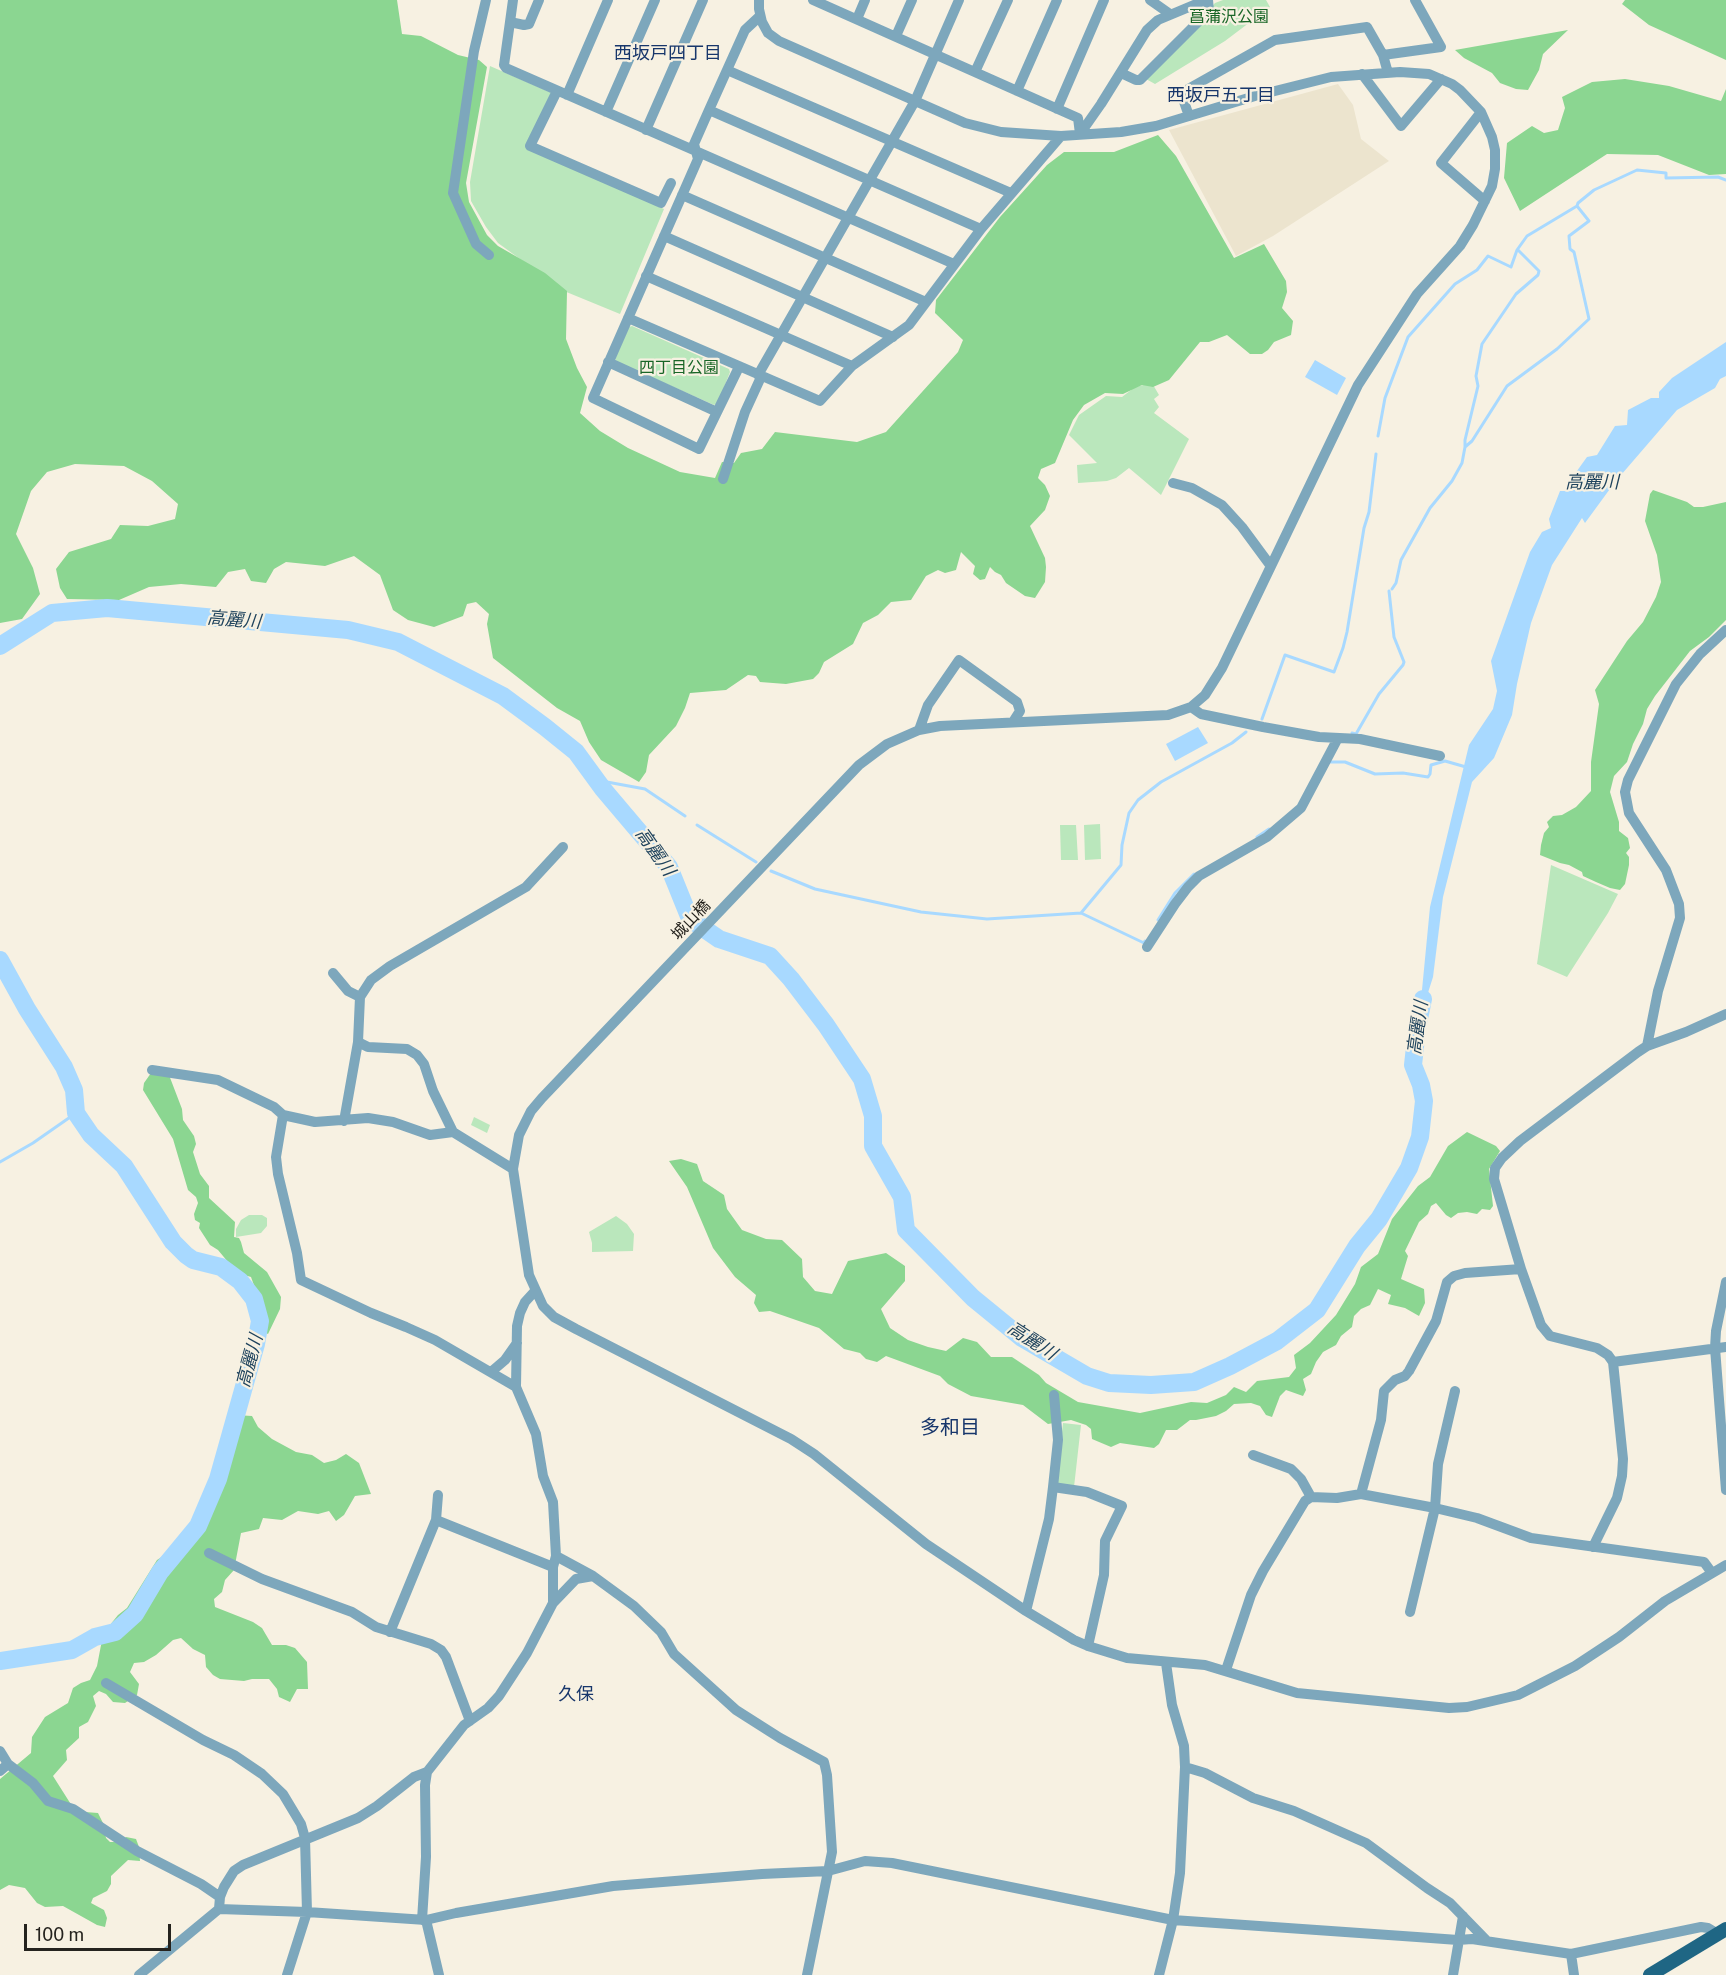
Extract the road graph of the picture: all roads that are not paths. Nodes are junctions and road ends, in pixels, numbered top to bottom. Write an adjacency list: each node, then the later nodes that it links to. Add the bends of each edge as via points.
1 (486, 0): 53 (street, via 474,51 453,194 476,244)
2 (513, 0): 21 (street)
3 (539, 0): 21 (street, via 529,24)
4 (608, 0): 32 (street)
5 (655, 0): 36 (street)
6 (703, 0): 39 (street)
7 (759, 0): 19 (street)
8 (815, 0): 20 (street)
9 (865, 0): 20 (street)
10 (912, 0): 22 (street)
11 (959, 0): 23 (street)
12 (1008, 0): 26 (street)
13 (1057, 0): 31 (street)
14 (1104, 0): 34 (street)
15 (1150, 0): 18 (street)
16 (1207, 0): 18 (street); 27 (street, via 1209,11 1140,80)
17 (1415, 0): 24 (street, via 1442,48)
18 (1170, 14): 27 (street, via 1147,30)
19 (760, 15): 25 (street, via 745,30); 33 (street, via 768,33 779,41)
20 (857, 19): 22 (street)
21 (510, 22): 32 (street, via 505,67)
22 (896, 36): 23 (street)
23 (936, 54): 26 (street); 33 (street)
24 (1383, 55): 28 (street); 38 (street, via 1367,27 1275,40 1181,93)
25 (728, 70): 35 (street); 42 (street)
26 (975, 72): 31 (street)
27 (1121, 73): 40 (street)
28 (1388, 73): 29 (street); 30 (street, via 1413,72)
29 (1362, 74): 30 (street, via 1401,126); 38 (street, via 1316,81)
30 (1441, 79): 37 (street, via 1460,90)
31 (1017, 92): 34 (street)
32 (562, 93): 36 (street); 46 (street, via 530,146 661,203)
33 (915, 101): 41 (street, via 965,123 1001,132); 42 (street)
34 (1057, 109): 40 (street, via 1078,118)
35 (709, 110): 43 (street); 45 (street)
36 (606, 112): 39 (street)
37 (1481, 112): 49 (street, via 1495,150 1492,186); 49 (street, via 1441,163)
38 (1189, 116): 40 (street, via 1121,132)
39 (646, 130): 43 (street)
40 (1080, 134): 41 (street)
41 (1060, 136): 47 (street)
42 (892, 142): 45 (street); 47 (street)
43 (694, 150): 44 (street); 48 (street, via 698,159); 50 (street)
44 (686, 161)
45 (870, 180): 50 (street); 51 (street)
46 (671, 183)
47 (1011, 193): 51 (street)
48 (682, 195): 52 (street); 54 (street)
49 (1485, 201): 69 (street, via 1460,246 1417,294 1358,385)
50 (848, 217): 54 (street); 55 (street)
51 (981, 229): 55 (street)
52 (664, 236): 56 (street); 57 (street)
53 (489, 255)
54 (825, 258): 57 (street); 58 (street)
55 (954, 264): 58 (street)
56 (646, 276): 59 (street); 60 (street)
57 (803, 297): 60 (street); 61 (street)
58 (927, 302): 61 (street)
59 (628, 318): 62 (street); 64 (street)
60 (781, 336): 63 (street); 65 (street)
61 (893, 338): 63 (street)
62 (608, 362): 66 (street); 66 (street, via 593,398 699,449)
63 (852, 366): 65 (street, via 820,401)
64 (739, 367): 65 (street); 66 (street)
65 (759, 376): 67 (street)
66 (717, 412)
67 (723, 479)
68 (1173, 483): 69 (street, via 1222,504)
69 (1270, 565): 71 (street, via 1216,680)
70 (1726, 630): 82 (street, via 1676,684 1625,792 1629,813 1666,870 1679,904 1680,918 1658,991)
71 (1191, 707): 72 (street, 城山橋, via 1168,715); 74 (street, via 1201,714)
72 (1013, 722): 73 (street, 城山橋); 73 (street, via 1020,711 1017,702 959,660 928,705)
73 (919, 730): 87 (street, 城山橋, via 873,753 531,1111 519,1135)
74 (1338, 738): 75 (street); 77 (street, via 1301,808 1267,837 1199,876)
75 (1440, 756)
76 (563, 847): 79 (street, via 526,887 390,966 371,980)
77 (1147, 947)
78 (333, 973): 79 (street, via 348,991)
79 (360, 996): 81 (street)
80 (1726, 1014): 82 (street)
81 (358, 1042): 85 (street); 86 (street, via 368,1047 407,1049 417,1055)
82 (1647, 1046): 88 (street, via 1520,1141 1495,1168 1494,1179)
83 (152, 1070): 84 (street, via 218,1080)
84 (283, 1115): 85 (street, via 315,1122); 94 (street, via 276,1157 301,1280 416,1331)
85 (344, 1121): 86 (street, via 368,1118 430,1134)
86 (453, 1132): 87 (street)
87 (513, 1168): 90 (street, 城山橋)
88 (1521, 1269): 93 (street, via 1544,1331 1597,1348); 101 (street, via 1465,1273 1447,1282 1436,1321 1409,1371 1384,1391)
89 (1726, 1282): 92 (street, via 1716,1330)
90 (536, 1291): 91 (street, via 520,1313); 113 (street, via 543,1306 558,1319 814,1454 926,1544)
91 (517, 1342): 94 (street); 95 (street)
92 (1720, 1348): 93 (street); 100 (street)
93 (1613, 1362): 106 (street, via 1623,1476 1617,1498)
94 (491, 1372): 95 (street)
95 (516, 1387): 108 (street, via 536,1434 543,1476 553,1502)
96 (1455, 1390): 104 (street, via 1438,1464)
97 (1054, 1395): 99 (street, via 1058,1440)
98 (1253, 1455): 103 (street, via 1291,1469)
99 (1053, 1487): 113 (street); 116 (street, via 1088,1492 1122,1506 1105,1541 1104,1575)
100 (1726, 1490)
101 (1361, 1494): 103 (street); 104 (street)
102 (438, 1495): 105 (street)
103 (1311, 1497): 118 (street, via 1305,1501 1251,1595)
104 (1435, 1508): 106 (street, via 1531,1538); 114 (street)
105 (436, 1520): 108 (street); 115 (street)
106 (1593, 1547): 110 (street, via 1704,1562)
107 (209, 1553): 115 (street, via 262,1579 352,1612)
108 (555, 1561): 111 (street); 112 (street)
109 (1726, 1565): 110 (street)
110 (1712, 1573): 118 (street, via 1665,1601 1575,1666 1518,1695 1483,1705 1449,1708 1297,1692)
111 (593, 1575): 112 (street, via 576,1579); 126 (street, via 649,1619 674,1653 736,1710 824,1762 832,1844)
112 (553, 1603): 120 (street, via 509,1682 488,1708)
113 (1026, 1611): 116 (street)
114 (1410, 1612)
115 (390, 1632): 120 (street, via 441,1650)
116 (1088, 1646): 117 (street, via 1127,1658)
117 (1166, 1663): 118 (street); 123 (street)
118 (1226, 1670)
119 (106, 1683): 125 (street, via 262,1774 283,1794)
120 (470, 1721): 124 (street, via 455,1734)
121 (0, 1751): 122 (street)
122 (4, 1767): 127 (street, via 33,1783 48,1801 73,1809 137,1851)
123 (1185, 1767): 130 (street, via 1366,1844); 132 (street, via 1180,1874)
124 (427, 1772): 125 (street, via 414,1777 358,1818); 131 (street)
125 (305, 1838): 127 (street, via 239,1868); 129 (street)
126 (828, 1871): 131 (street, via 614,1886); 132 (street, via 865,1861 892,1863); 140 (street)
127 (220, 1897): 128 (street)
128 (219, 1909): 129 (street); 138 (street)
129 (307, 1912): 131 (street); 139 (street)
130 (1463, 1916): 134 (street); 135 (street)
131 (424, 1920): 137 (street)
132 (1173, 1920): 134 (street); 141 (street)
133 (1722, 1932): 136 (street, via 1701,1927); 144 (main road)
134 (1458, 1940): 135 (street); 142 (street)
135 (1487, 1941): 136 (street)
136 (1571, 1954): 143 (street)
137 (436, 1972)
138 (139, 1975)
139 (287, 1975)
140 (807, 1975)
141 (1159, 1975)
142 (1453, 1975)
143 (1574, 1975)
144 (1650, 1975)

